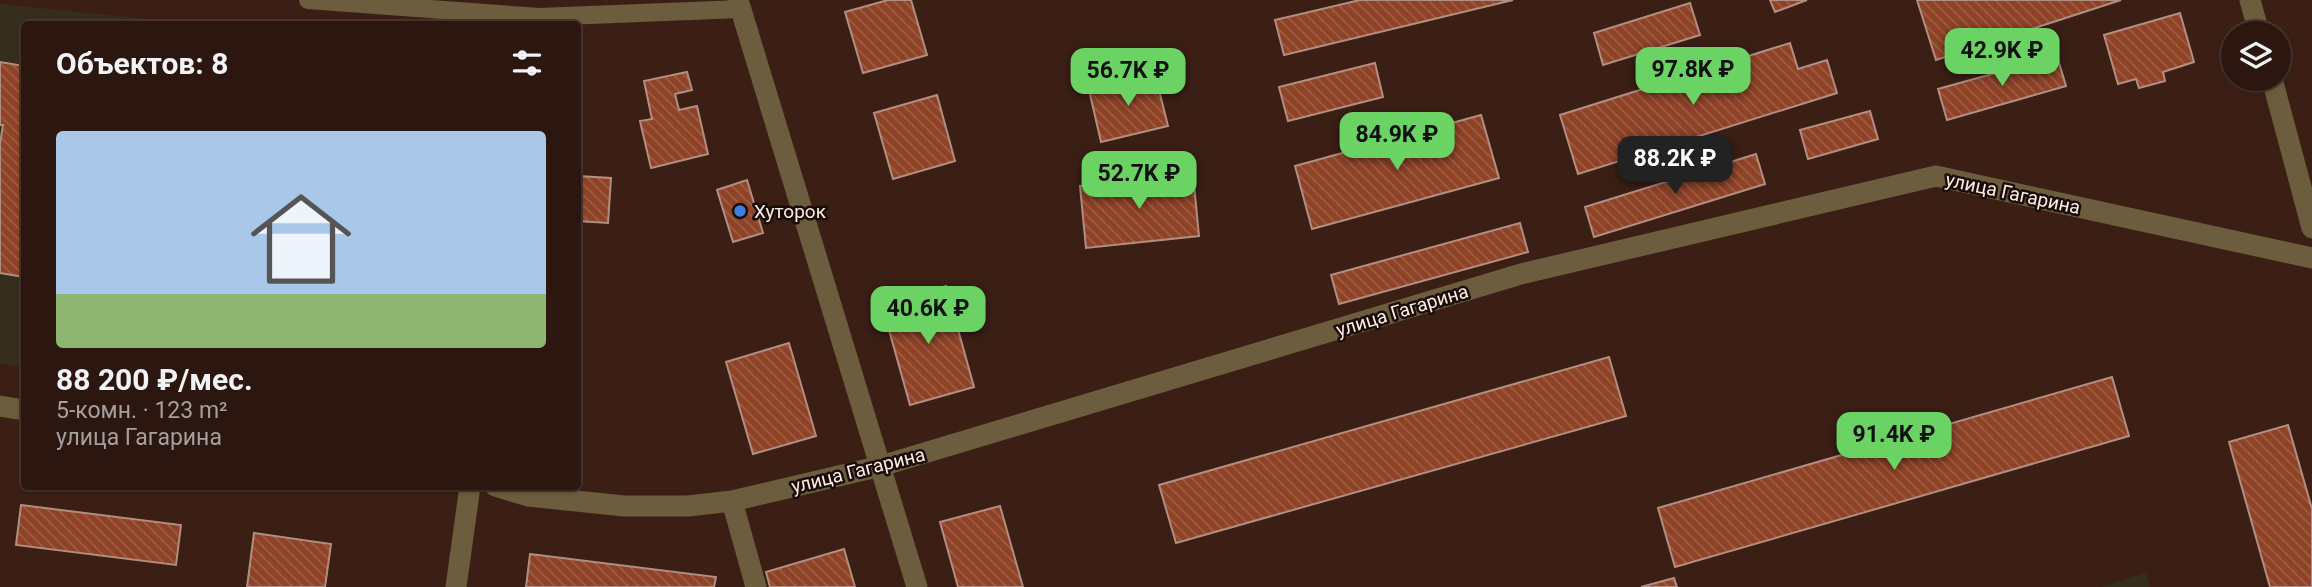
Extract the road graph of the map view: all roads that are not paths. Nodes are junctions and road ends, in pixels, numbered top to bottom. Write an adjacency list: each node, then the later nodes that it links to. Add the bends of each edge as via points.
1 (308, 0): 3 (lane, via 539,17)
2 (2250, 0): 4 (street)
3 (740, 5): 10 (street)
4 (2256, 21)
5 (2275, 91): 6 (street)
6 (2312, 228)
7 (2312, 258): 10 (street, улица Гагарина, via 1936,176 1521,274)
8 (0, 406): 9 (street)
9 (21, 410)
10 (881, 466): 13 (street, улица Гагарина); 16 (street)
11 (469, 490): 14 (street)
12 (508, 490): 13 (street, улица Гагарина, via 624,506)
13 (732, 501): 15 (street)
14 (456, 587)
15 (756, 587)
16 (917, 587)

